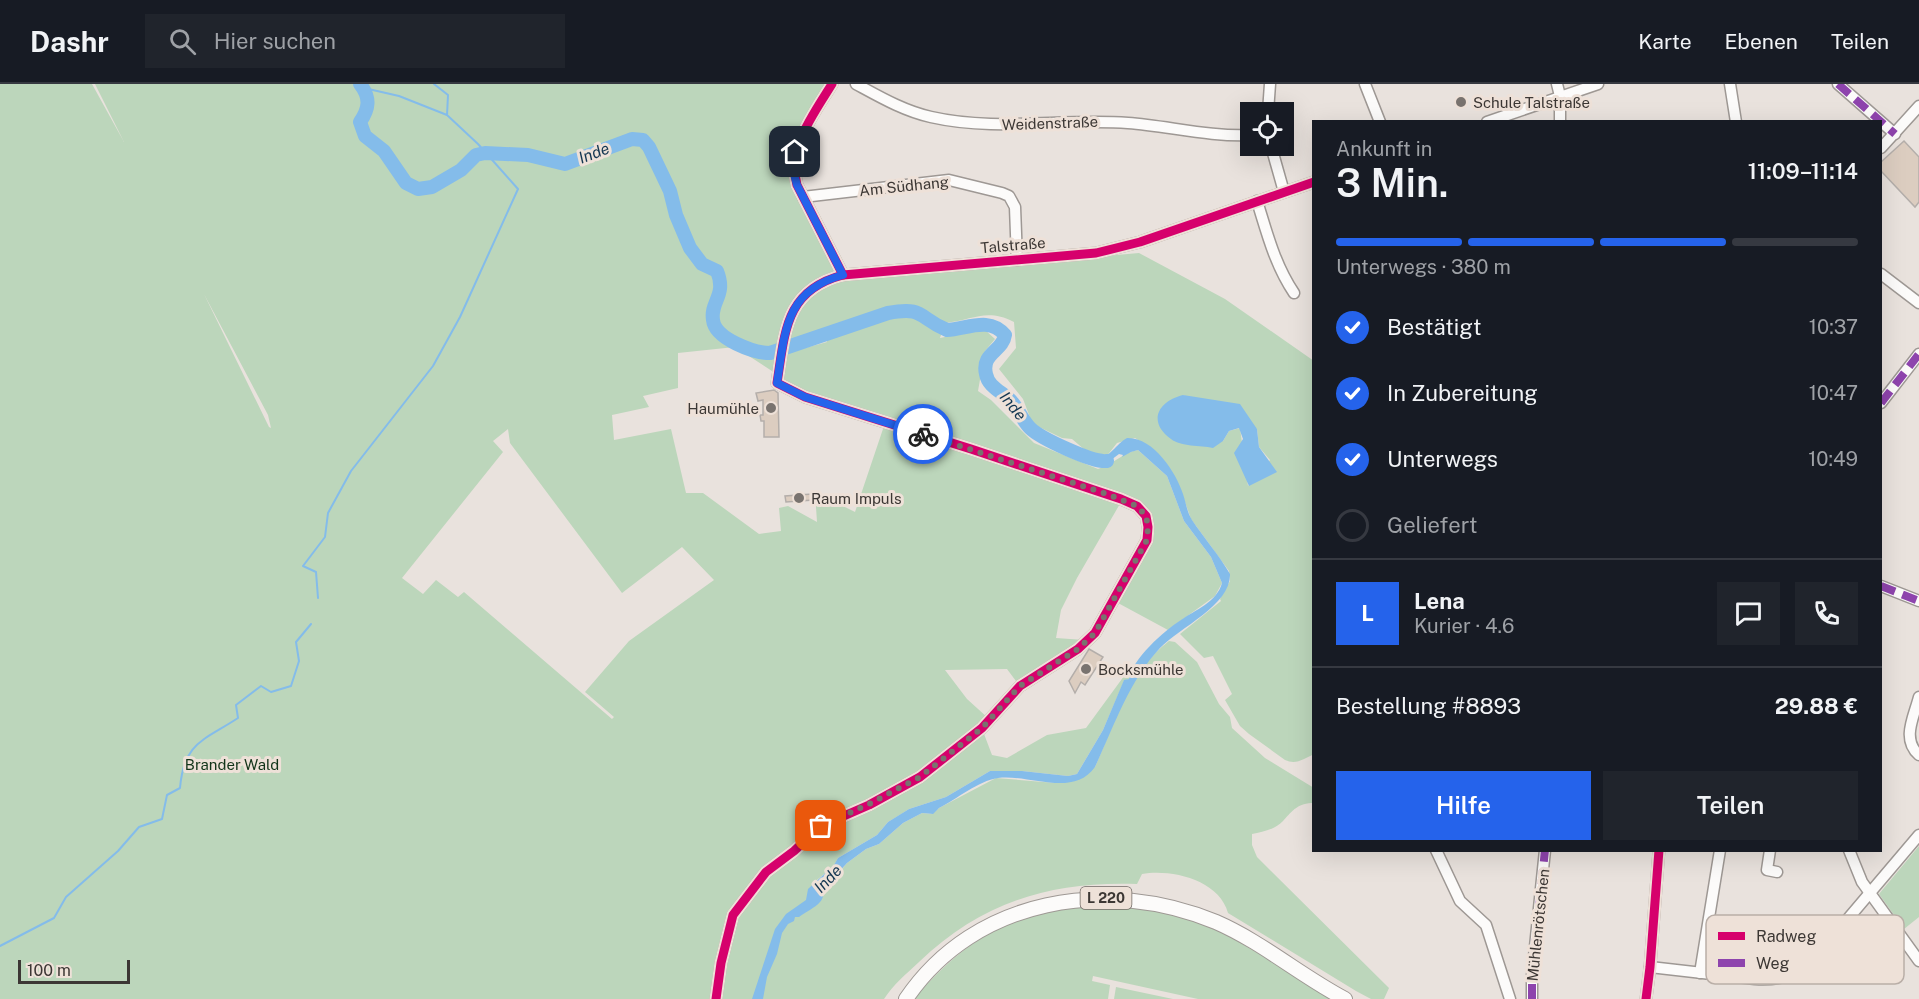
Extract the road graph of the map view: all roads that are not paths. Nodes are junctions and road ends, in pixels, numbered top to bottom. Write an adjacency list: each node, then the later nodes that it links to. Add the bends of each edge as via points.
1 (832, 84): 24 (street, via 795,152 794,174)
2 (856, 84): 18 (street, Weidenstraße, via 930,117 967,123 1118,122)
3 (1270, 84): 10 (street)
4 (1365, 84): 12 (street)
5 (1557, 84): 9 (street)
6 (1598, 84): 9 (street)
7 (1730, 84): 15 (street)
8 (1838, 84): 16 (street)
9 (1560, 96): 13 (street); 14 (street)
10 (1269, 102)
11 (1919, 106): 19 (street)
12 (1379, 120)
13 (1493, 120)
14 (1560, 120)
15 (1736, 120)
16 (1879, 120)
17 (1882, 123): 19 (street)
18 (1240, 134)
19 (1895, 134): 20 (street)
20 (1882, 147)
21 (1274, 156): 23 (street)
22 (1312, 183): 23 (street, Talstraße)
23 (1284, 192): 25 (street, Talstraße)
24 (803, 197): 26 (street, Am Südhang, via 949,180 1002,193 1009,196 1015,207); 27 (street)
25 (1257, 201): 26 (street, Talstraße, via 1096,253); 29 (street, via 1272,250)
26 (1017, 260): 27 (street, Talstraße)
27 (843, 275): 55 (street, Talstraße, via 818,284 793,309 777,383 805,397 1121,499 1137,506 1146,516 1147,540 1095,633 1078,649 1020,686 982,728 920,777 821,826 766,872 733,915)
28 (1882, 275): 30 (street)
29 (1294, 293)
30 (1919, 303)
31 (1919, 354): 32 (street)
32 (1882, 402)
33 (1882, 586): 34 (street)
34 (1919, 601)
35 (1919, 697): 36 (street, via 1909,734 1910,744)
36 (1919, 755)
37 (1919, 835): 45 (street)
38 (1437, 852): 58 (street, via 1460,901 1486,925)
39 (1545, 852): 59 (street, Mühlenrötschen)
40 (1659, 852): 52 (street)
41 (1720, 852): 46 (street)
42 (1770, 852): 44 (street, via 1767,870)
43 (1850, 852): 45 (street)
44 (1777, 872)
45 (1870, 893): 47 (street); 48 (street)
46 (1709, 915)
47 (1851, 915)
48 (1886, 915)
49 (1706, 936): 53 (street)
50 (1904, 940): 51 (street)
51 (1919, 961)
52 (1650, 967): 53 (street); 60 (street)
53 (1700, 973): 54 (street)
54 (1706, 974)
55 (716, 999)
56 (906, 999): 57 (main road, L 220, via 934,964 984,929 1035,908 1100,898 1177,907 1219,923)
57 (1345, 999)
58 (1510, 999)
59 (1532, 999)
60 (1646, 999)

